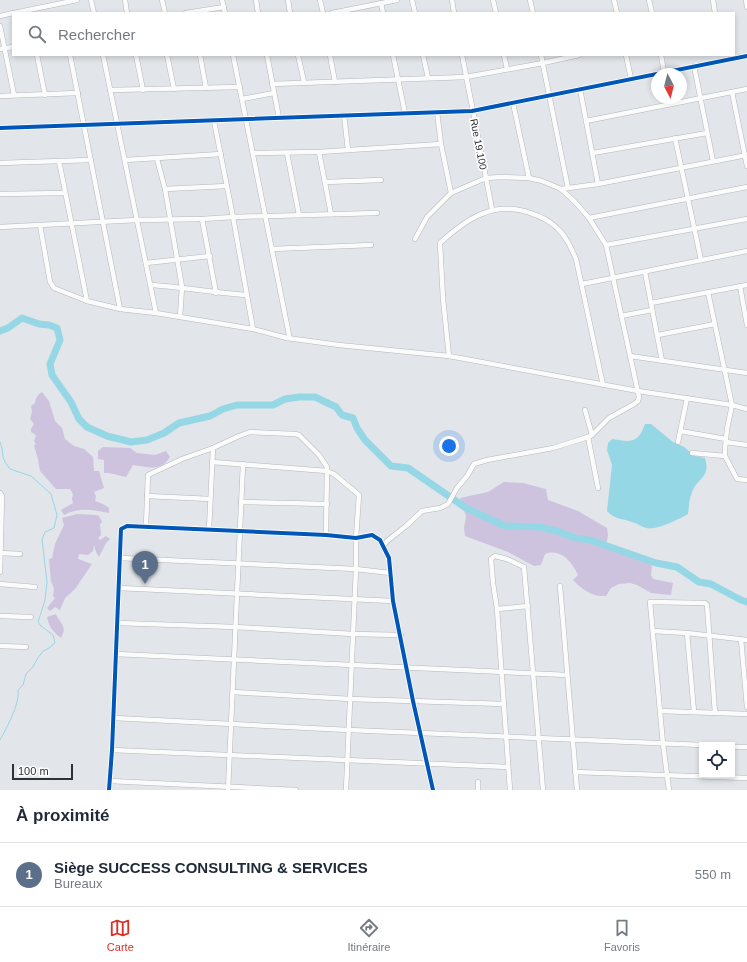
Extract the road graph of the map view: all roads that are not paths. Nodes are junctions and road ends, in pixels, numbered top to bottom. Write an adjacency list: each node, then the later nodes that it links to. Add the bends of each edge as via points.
1 (77, 0): 18 (street)
2 (91, 0): 23 (street)
3 (124, 0): 24 (street)
4 (162, 0): 25 (street)
5 (222, 0): 20 (street)
6 (256, 0): 28 (street)
7 (288, 0): 29 (street)
8 (320, 0): 30 (street)
9 (397, 0): 19 (street)
10 (412, 0): 33 (street)
11 (452, 0): 34 (street)
12 (493, 0): 35 (street)
13 (531, 0): 36 (street)
14 (614, 0): 37 (street)
15 (649, 0): 38 (street)
16 (713, 0): 39 (street)
17 (746, 0): 21 (street)
18 (60, 2): 22 (street)
19 (381, 3): 31 (street); 32 (street)
20 (224, 7): 26 (street); 27 (street)
21 (747, 7)
22 (18, 12)
23 (94, 12)
24 (127, 12)
25 (165, 12)
26 (193, 12)
27 (225, 12)
28 (258, 12)
29 (290, 12)
30 (323, 12)
31 (337, 12)
32 (384, 12)
33 (415, 12)
34 (454, 12)
35 (496, 12)
36 (533, 12)
37 (617, 12)
38 (652, 12)
39 (715, 12)
40 (12, 13): 41 (street)
41 (0, 16)
42 (0, 26): 44 (street)
43 (12, 46): 44 (street)
44 (2, 49): 88 (street)
45 (37, 56): 89 (street)
46 (70, 56): 86 (street)
47 (102, 56): 83 (street)
48 (136, 56): 84 (street)
49 (167, 56): 80 (street)
50 (200, 56): 79 (street)
51 (233, 56): 78 (street)
52 (267, 56): 77 (street)
53 (298, 56): 75 (street)
54 (330, 56): 76 (street)
55 (393, 56): 73 (street)
56 (423, 56): 72 (street)
57 (462, 56): 71 (street, Rue 19.100)
58 (504, 56): 69 (street)
59 (541, 56): 65 (street)
60 (574, 56): 65 (street)
61 (626, 56): 74 (street)
62 (661, 56): 67 (street)
63 (747, 56): 64 (street)
64 (724, 58): 66 (street)
65 (543, 63): 69 (street); 91 (street)
66 (694, 66): 68 (street); 92 (street)
67 (663, 68)
68 (684, 68)
69 (507, 69): 71 (street)
70 (651, 75): 74 (street)
71 (466, 77): 72 (street); 95 (street, Rue 19.100)
72 (428, 78): 73 (street)
73 (398, 79): 76 (street); 97 (street)
74 (631, 79): 81 (street)
75 (304, 82): 76 (street); 77 (street)
76 (335, 82)
77 (272, 84): 87 (street)
78 (240, 87): 79 (street); 93 (street)
79 (206, 88): 80 (street)
80 (174, 89): 84 (street)
81 (580, 89): 91 (street); 102 (street)
82 (747, 89): 85 (street)
83 (110, 90): 84 (street); 103 (street)
84 (143, 90)
85 (732, 92): 92 (street); 115 (street)
86 (78, 93): 89 (street); 104 (street)
87 (274, 93): 93 (street); 99 (street)
88 (14, 95): 89 (street); 90 (street)
89 (45, 95)
90 (0, 96)
91 (550, 96): 94 (street); 131 (street)
92 (701, 98): 102 (street); 106 (street)
93 (242, 99): 100 (street)
94 (514, 103): 95 (street); 125 (street)
95 (472, 111): 96 (street); 124 (street, Rue 19.100)
96 (437, 112): 97 (street); 108 (street)
97 (405, 113): 98 (street)
98 (344, 116): 99 (street); 109 (street)
99 (279, 118): 100 (street)
100 (246, 120): 101 (street); 111 (street)
101 (214, 121): 103 (street); 114 (street)
102 (586, 121): 113 (street)
103 (118, 124): 104 (street); 118 (street)
104 (84, 125): 105 (street); 117 (street)
105 (0, 128)
106 (707, 133): 107 (street); 120 (street)
107 (675, 138): 113 (street); 123 (street)
108 (441, 144): 109 (street); 134 (street)
109 (348, 150): 110 (street)
110 (319, 152): 112 (street); 127 (street)
111 (253, 153): 112 (street); 142 (street)
112 (287, 153): 141 (street)
113 (593, 153): 128 (street)
114 (221, 154): 116 (street); 129 (street)
115 (746, 155): 120 (street); 122 (street)
116 (157, 159): 118 (street); 132 (street)
117 (90, 160): 119 (street); 149 (street)
118 (125, 160): 147 (street)
119 (59, 161): 121 (street); 136 (street)
120 (713, 161): 123 (street)
121 (0, 163)
122 (747, 166)
123 (681, 167): 128 (street); 137 (street)
124 (486, 178): 125 (street); 134 (street); 138 (street, Rue 19.100)
125 (529, 178): 133 (street)
126 (382, 180): 127 (street)
127 (325, 182): 140 (street)
128 (598, 184): 131 (street)
129 (227, 186): 132 (street); 143 (street)
130 (747, 187): 137 (street)
131 (568, 188): 133 (street)
132 (165, 189): 148 (street)
133 (561, 190): 144 (street)
134 (451, 192): 154 (street, via 427,217)
135 (0, 194): 136 (street)
136 (65, 194): 150 (street)
137 (688, 199): 144 (street); 153 (street)
138 (492, 210): 165 (street, via 522,210 543,217 557,228 568,241 576,258); 185 (street, via 472,219 440,243)
139 (377, 213): 140 (street)
140 (331, 214): 141 (street)
141 (299, 215): 142 (street)
142 (266, 216): 143 (street); 157 (street)
143 (233, 217): 145 (street); 172 (street)
144 (589, 218): 156 (street)
145 (202, 219): 148 (street); 159 (street)
146 (747, 219): 153 (street)
147 (137, 220): 148 (street); 149 (street); 162 (street)
148 (170, 220): 160 (street)
149 (103, 222): 150 (street); 175 (street)
150 (72, 223): 151 (street); 173 (street)
151 (40, 225): 152 (street); 173 (street, via 50,282 54,288)
152 (0, 227)
153 (694, 230): 156 (street); 161 (street)
154 (415, 239)
155 (371, 245): 157 (street)
156 (606, 246): 164 (street)
157 (272, 249): 184 (street, via 289,335)
158 (747, 251): 161 (street)
159 (210, 256): 160 (street); 171 (street)
160 (177, 260): 162 (street); 169 (street)
161 (701, 260): 163 (street)
162 (146, 263): 166 (street)
163 (644, 272): 164 (street); 174 (street)
164 (613, 278): 165 (street); 178 (street)
165 (582, 284): 190 (street)
166 (151, 285): 169 (street); 177 (street)
167 (747, 285): 168 (street)
168 (740, 286): 170 (street); 181 (street)
169 (182, 287): 171 (street); 179 (street)
170 (708, 292): 174 (street); 180 (street)
171 (216, 293): 172 (street)
172 (247, 295): 182 (street)
173 (87, 301): 175 (street)
174 (651, 303): 176 (street)
175 (120, 309): 177 (street)
176 (652, 310): 178 (street); 183 (street)
177 (156, 313): 179 (street)
178 (621, 316): 186 (street)
179 (180, 317): 182 (street)
180 (715, 324): 183 (street); 188 (street)
181 (747, 325)
182 (253, 329): 184 (street)
183 (658, 335): 187 (street)
184 (287, 338): 185 (street)
185 (449, 356): 190 (street)
186 (630, 356): 187 (street); 191 (street)
187 (662, 361): 188 (street)
188 (725, 369): 189 (street); 193 (street)
189 (747, 373)
190 (603, 385): 191 (street)
191 (638, 391): 192 (street); 197 (street, via 638,401 608,418)
192 (687, 398): 193 (street); 196 (street)
193 (732, 405): 194 (street); 198 (street)
194 (747, 409)
195 (585, 410): 197 (street)
196 (680, 431): 198 (street); 199 (street)
197 (590, 436): 208 (street); 220 (street, via 553,448 474,464 448,504 422,511)
198 (726, 440): 200 (street); 203 (street)
199 (678, 442)
200 (747, 445)
201 (213, 448): 204 (street); 206 (street, via 250,432 297,434 319,455); 210 (street, via 150,473 147,476)
202 (692, 453): 203 (street)
203 (725, 456): 207 (street, via 737,479)
204 (212, 462): 205 (street); 211 (street)
205 (243, 464): 206 (street); 212 (street)
206 (327, 471): 213 (street); 219 (street, via 359,495)
207 (747, 480)
208 (598, 488)
209 (1, 495): 214 (street)
210 (147, 496): 211 (street); 215 (street)
211 (210, 499): 216 (street)
212 (241, 502): 213 (street); 217 (street)
213 (327, 504): 218 (street)
214 (1, 521): 221 (street)
215 (146, 527): 216 (street); 223 (street, via 127,526 122,529)
216 (209, 530): 217 (street)
217 (240, 531): 218 (street); 224 (street)
218 (326, 535): 219 (street)
219 (356, 538): 220 (street, via 372,535); 225 (street)
220 (384, 545): 227 (street, via 389,558)
221 (0, 553): 222 (street); 226 (street)
222 (20, 554)
223 (120, 558): 224 (street); 231 (street)
224 (238, 562): 225 (street); 232 (street)
225 (356, 569): 227 (street); 233 (street)
226 (0, 572)
227 (390, 573): 234 (street)
228 (0, 584): 230 (street)
229 (560, 586): 256 (street)
230 (35, 587)
231 (119, 588): 232 (street); 239 (street)
232 (237, 594): 233 (street); 240 (street)
233 (354, 600): 234 (street); 243 (street)
234 (393, 601): 244 (street)
235 (528, 606): 236 (street); 236 (street, via 524,567 495,556 491,559); 255 (street)
236 (497, 609): 254 (street)
237 (0, 616): 238 (street)
238 (30, 617)
239 (118, 623): 240 (street); 250 (street)
240 (235, 626): 243 (street); 251 (street)
241 (653, 631): 242 (street); 245 (street, via 650,602 704,604 708,607); 262 (street)
242 (686, 633): 245 (street); 263 (street)
243 (353, 634): 244 (street); 252 (street)
244 (401, 635): 253 (street)
245 (709, 636): 246 (street); 264 (street)
246 (741, 639): 247 (street); 261 (street)
247 (747, 640)
248 (0, 646): 249 (street)
249 (26, 647)
250 (116, 654): 251 (street); 266 (street)
251 (235, 659): 252 (street); 257 (street)
252 (351, 666): 253 (street); 258 (street)
253 (407, 667): 254 (street); 259 (street)
254 (502, 672): 255 (street); 260 (street)
255 (534, 674): 256 (street); 271 (street)
256 (567, 675): 272 (street)
257 (233, 692): 258 (street); 267 (street)
258 (350, 699): 259 (street); 268 (street)
259 (413, 701): 260 (street); 269 (street)
260 (504, 704): 270 (street)
261 (747, 707)
262 (660, 711): 263 (street); 273 (street)
263 (694, 712): 264 (street)
264 (715, 712): 265 (street)
265 (747, 714)
266 (114, 718): 267 (street); 277 (street)
267 (232, 724): 268 (street); 278 (street)
268 (348, 730): 269 (street); 279 (street)
269 (421, 732): 270 (street); 280 (street)
270 (506, 737): 271 (street); 281 (street)
271 (538, 738): 272 (street); 294 (street)
272 (573, 739): 273 (street); 282 (street)
273 (663, 744): 274 (street); 283 (street)
274 (699, 745)
275 (735, 747): 276 (street)
276 (747, 747)
277 (112, 750): 278 (street); 285 (street)
278 (229, 755): 279 (street); 287 (street)
279 (347, 760): 280 (street); 290 (street)
280 (428, 764): 281 (street); 291 (street)
281 (508, 767): 293 (street)
282 (575, 772): 283 (street); 295 (street)
283 (668, 776): 284 (street); 296 (street)
284 (747, 778)
285 (110, 781): 287 (street); 288 (street)
286 (478, 782): 292 (street)
287 (228, 788): 289 (street)
288 (109, 790)
289 (296, 790)
290 (346, 790)
291 (434, 790)
292 (478, 790)
293 (510, 790)
294 (543, 790)
295 (577, 790)
296 (669, 790)

